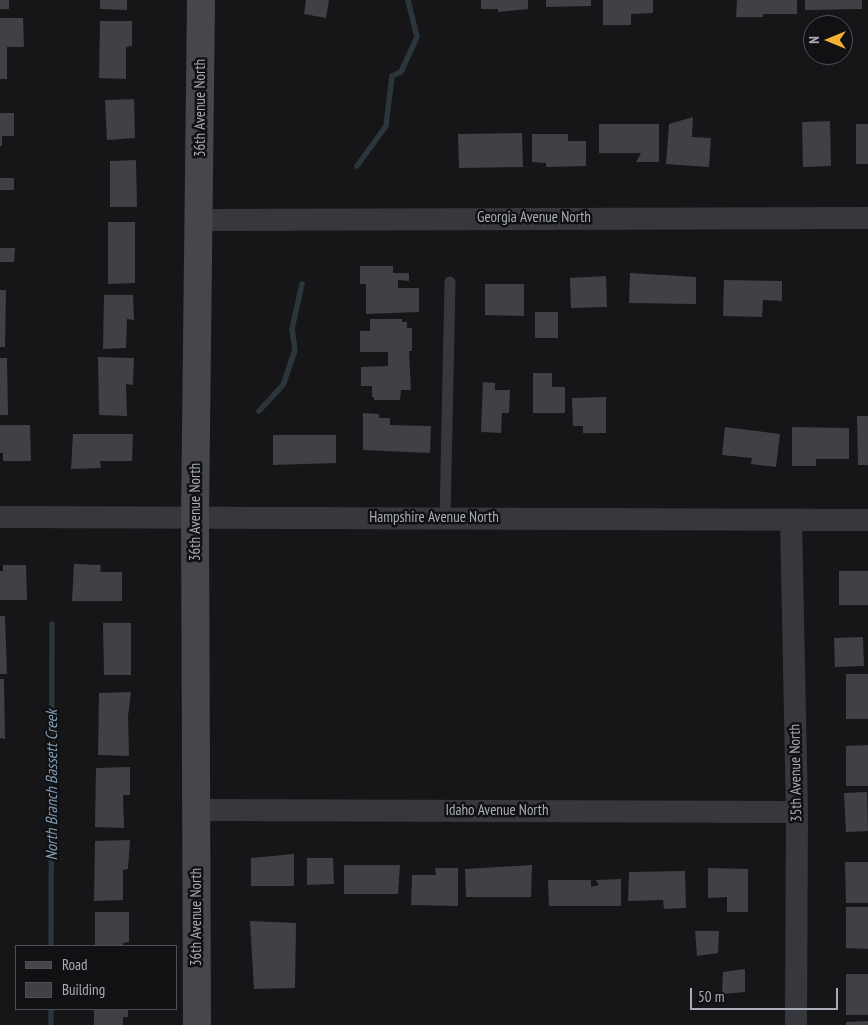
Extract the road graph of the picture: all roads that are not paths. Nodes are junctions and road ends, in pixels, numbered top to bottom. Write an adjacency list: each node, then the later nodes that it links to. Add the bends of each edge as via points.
1 (201, 0): 3 (street, 36th Avenue North)
2 (868, 218): 3 (street, Georgia Avenue North)
3 (200, 220): 6 (street, 36th Avenue North)
4 (450, 282): 7 (lane)
5 (0, 517): 6 (street, Hampshire Avenue North)
6 (195, 517): 7 (street, Hampshire Avenue North); 10 (street, 36th Avenue North)
7 (445, 518): 8 (street, Hampshire Avenue North)
8 (791, 520): 9 (street, Hampshire Avenue North); 11 (street, 35th Avenue North)
9 (868, 520)
10 (198, 810): 11 (street, Idaho Avenue North); 12 (street, 36th Avenue North)
11 (797, 812): 13 (street, 35th Avenue North)
12 (197, 1025)
13 (796, 1025)

